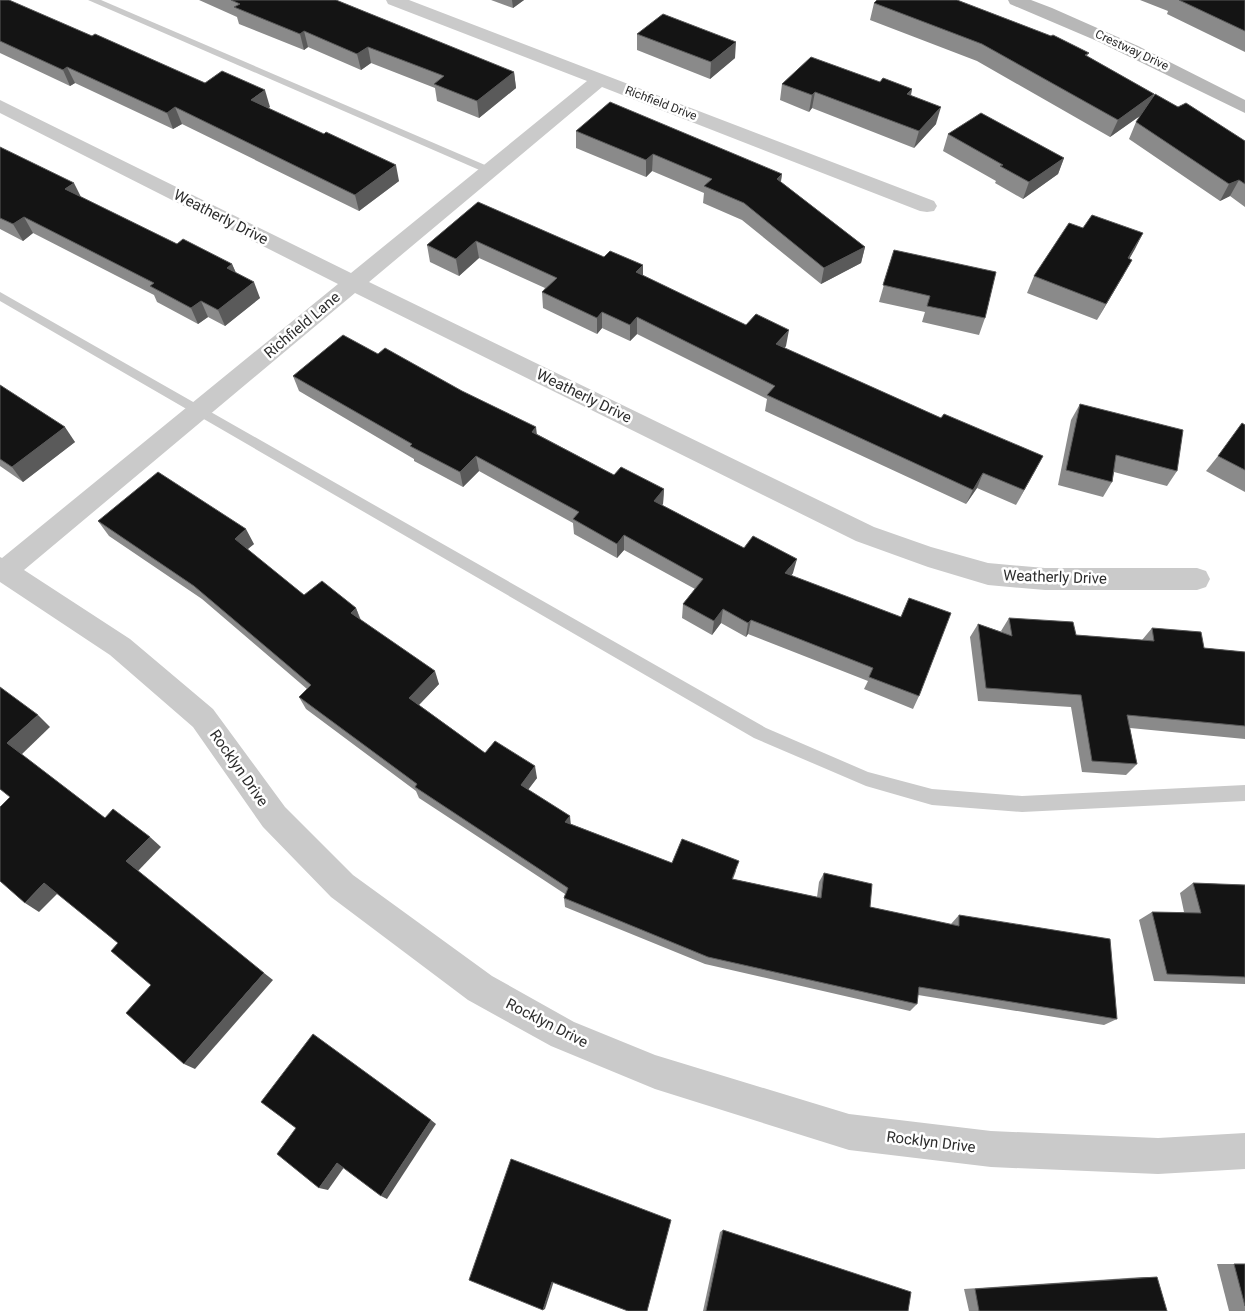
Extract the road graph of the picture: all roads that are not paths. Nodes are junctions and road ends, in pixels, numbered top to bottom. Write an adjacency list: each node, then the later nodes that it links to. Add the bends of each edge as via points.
1 (93, 0): 7 (lane)
2 (394, 0): 4 (street, Richfield Drive)
3 (1016, 0): 6 (main road, Crestway Drive, via 1168,66)
4 (600, 79): 7 (street, Richfield Lane); 8 (street, Richfield Drive)
5 (0, 106): 9 (street, Weatherly Drive)
6 (1245, 107)
7 (488, 170): 9 (street, Richfield Lane)
8 (927, 206)
9 (353, 283): 11 (street, Richfield Lane); 13 (street, Weatherly Drive, via 865,534 898,547 988,574 1045,579)
10 (0, 296): 11 (lane)
11 (199, 411): 12 (street, Richfield Lane); 14 (lane, via 760,733 866,778 932,797 1022,804)
12 (2, 569): 15 (street, Rocklyn Drive, via 120,647 203,718 274,817 342,886 480,988 563,1034 655,1072 849,1132 991,1149 1158,1156)
13 (1197, 578)
14 (1245, 793)
15 (1245, 1151)

